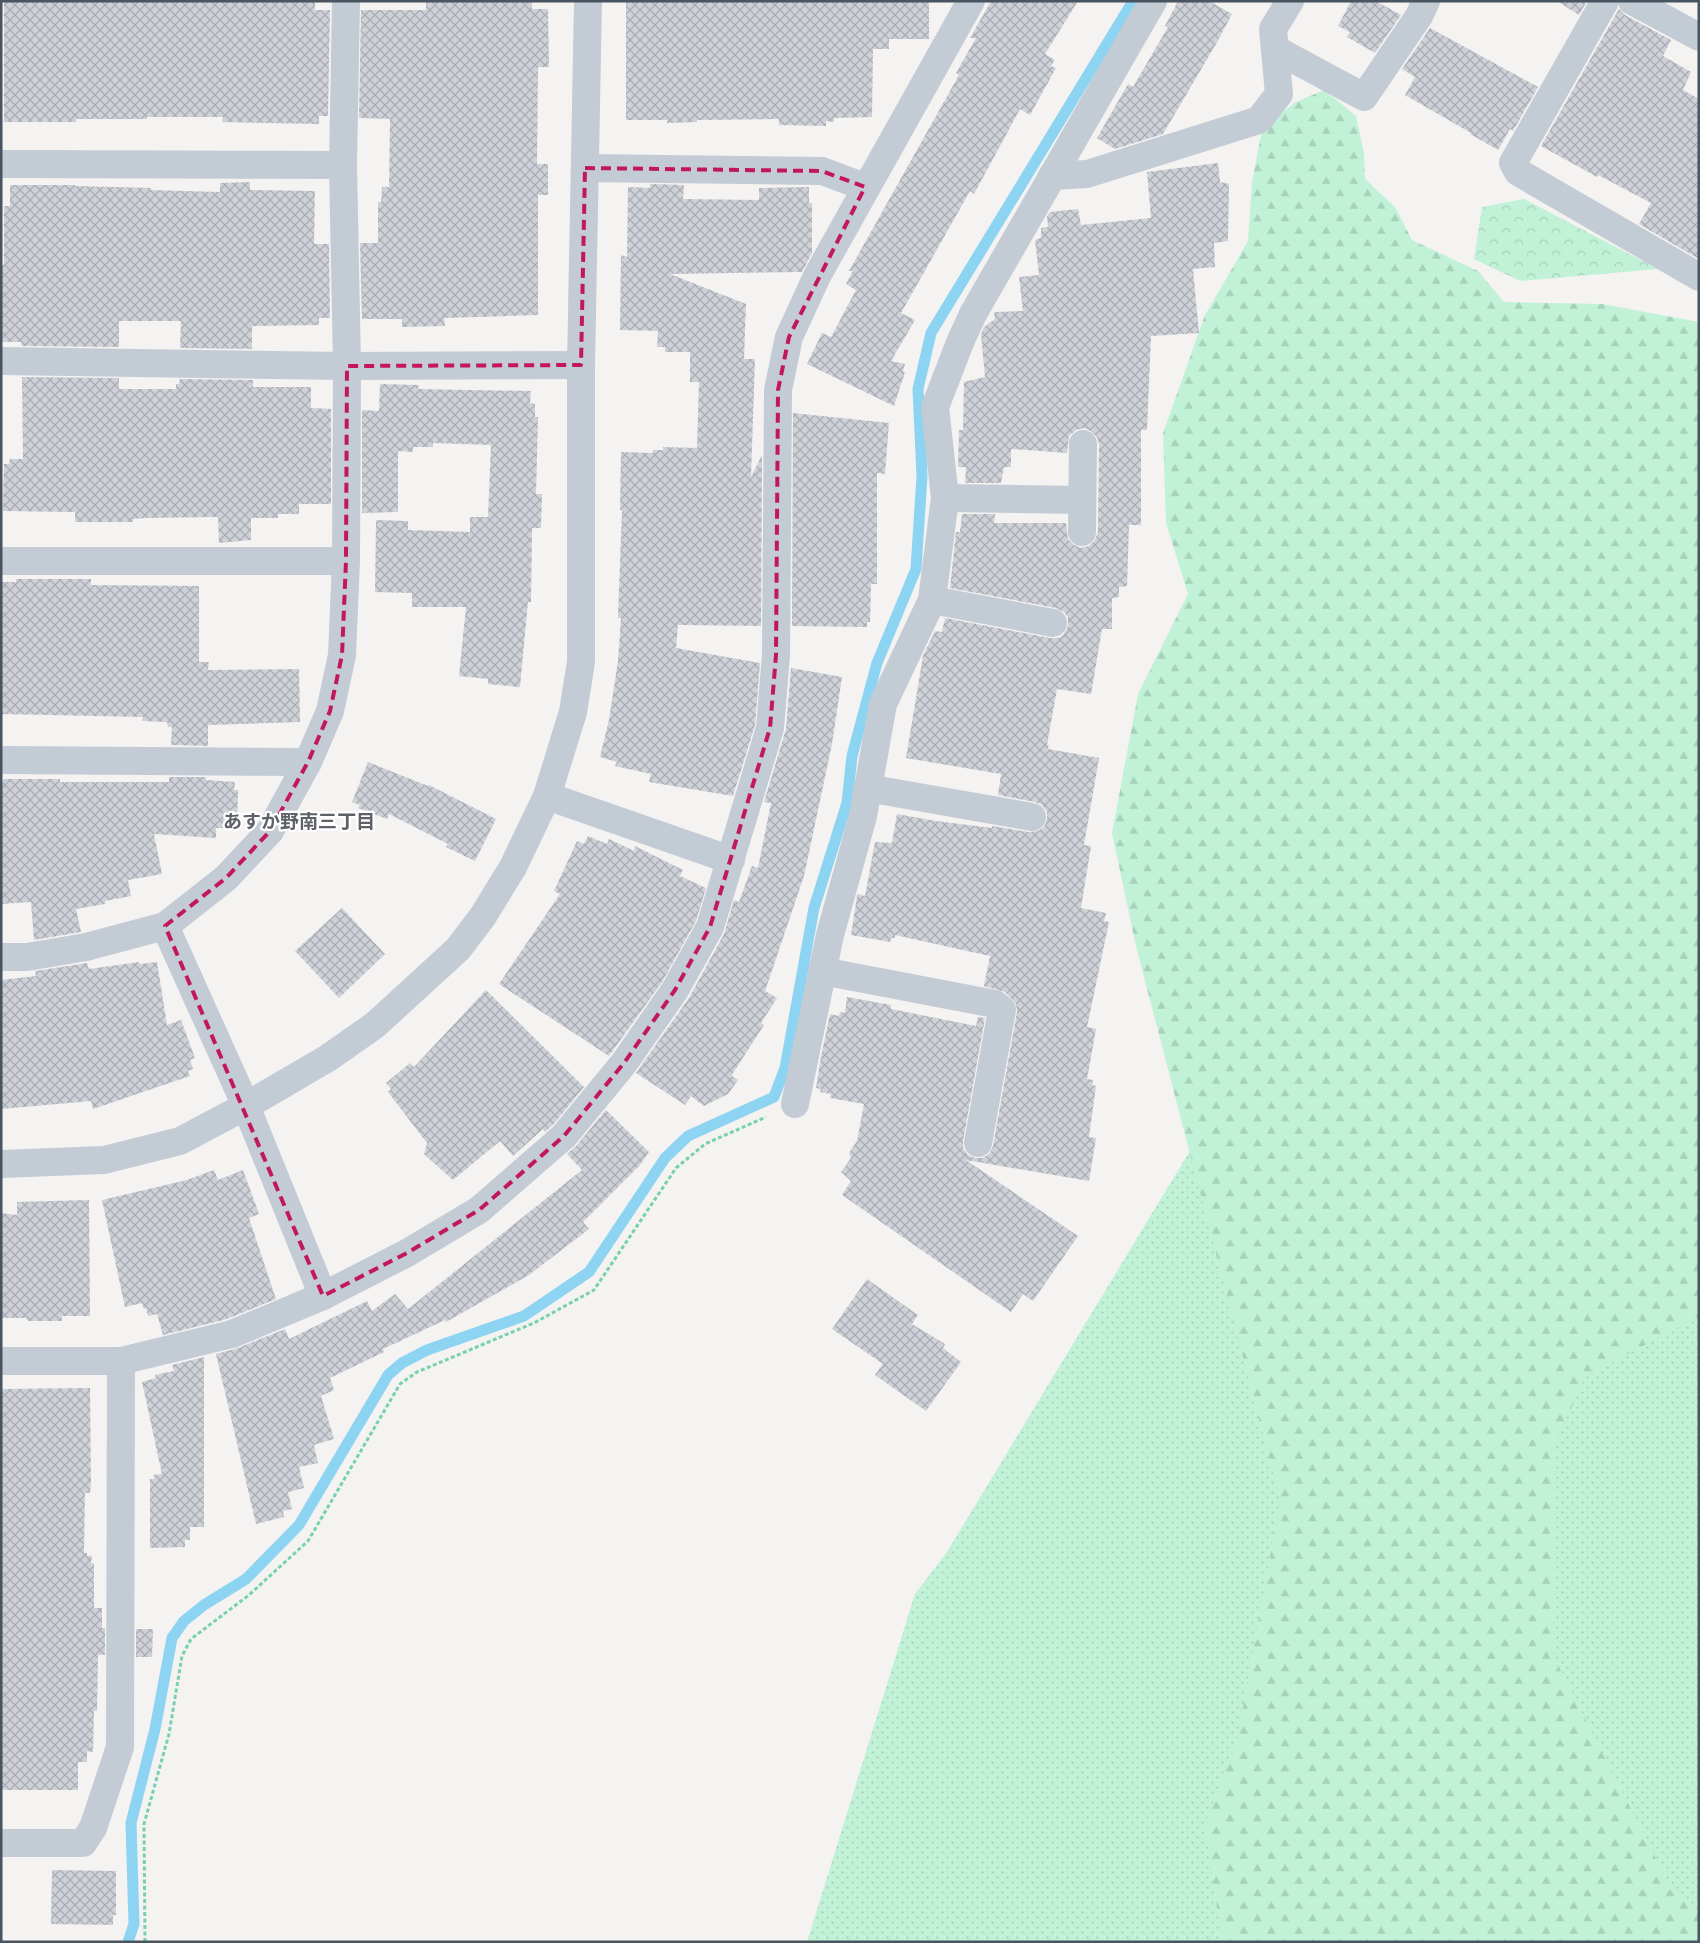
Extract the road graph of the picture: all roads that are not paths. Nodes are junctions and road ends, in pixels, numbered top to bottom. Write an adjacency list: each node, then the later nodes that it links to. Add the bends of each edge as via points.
1 (346, 1): 12 (street)
2 (588, 1): 13 (street)
3 (971, 1): 15 (street)
4 (1153, 1): 14 (street)
5 (1290, 1): 10 (street, via 1273,29)
6 (1426, 1): 10 (street, via 1364,97)
7 (1605, 1): 16 (street, via 1513,163 1518,172)
8 (1632, 1): 9 (street)
9 (1699, 37)
10 (1275, 49): 14 (street, via 1279,94 1258,120 1087,174)
11 (1, 164): 12 (street)
12 (343, 165): 19 (street)
13 (585, 168): 15 (street, via 822,171); 18 (street)
14 (1052, 176): 21 (street, via 973,314 935,407)
15 (865, 187): 33 (street, via 817,276 789,338 778,390 776,655 770,728)
16 (1699, 276)
17 (1, 361): 19 (street)
18 (581, 365): 19 (street); 31 (street, via 581,662 573,712)
19 (347, 366): 25 (street)
20 (1083, 444): 22 (street)
21 (945, 498): 22 (street); 26 (street)
22 (1082, 500): 23 (street)
23 (1082, 532)
24 (1, 561): 25 (street)
25 (346, 561): 29 (street, via 342,655 330,711)
26 (932, 600): 27 (street); 30 (street, via 883,704)
27 (1053, 623)
28 (1, 760): 29 (street)
29 (308, 762): 34 (street, via 270,831 226,878)
30 (867, 788): 32 (street); 36 (street, via 863,816)
31 (547, 796): 33 (street); 38 (street, via 514,867 458,949 375,1024 328,1058)
32 (1032, 817)
33 (731, 860): 41 (street, via 710,927 674,990 624,1063 564,1136 479,1210 408,1253)
34 (165, 926): 35 (street, via 86,947 27,957); 38 (street)
35 (1, 957)
36 (822, 971): 37 (street); 39 (street, via 994,1004 1002,1010)
37 (795, 1104)
38 (246, 1106): 40 (street, via 180,1141 104,1160); 41 (street)
39 (978, 1143)
40 (1, 1164)
41 (323, 1296): 43 (street, via 232,1334)
42 (1, 1361): 43 (street)
43 (121, 1361): 44 (street, via 120,1747 93,1828 83,1843)
44 (1, 1843)

